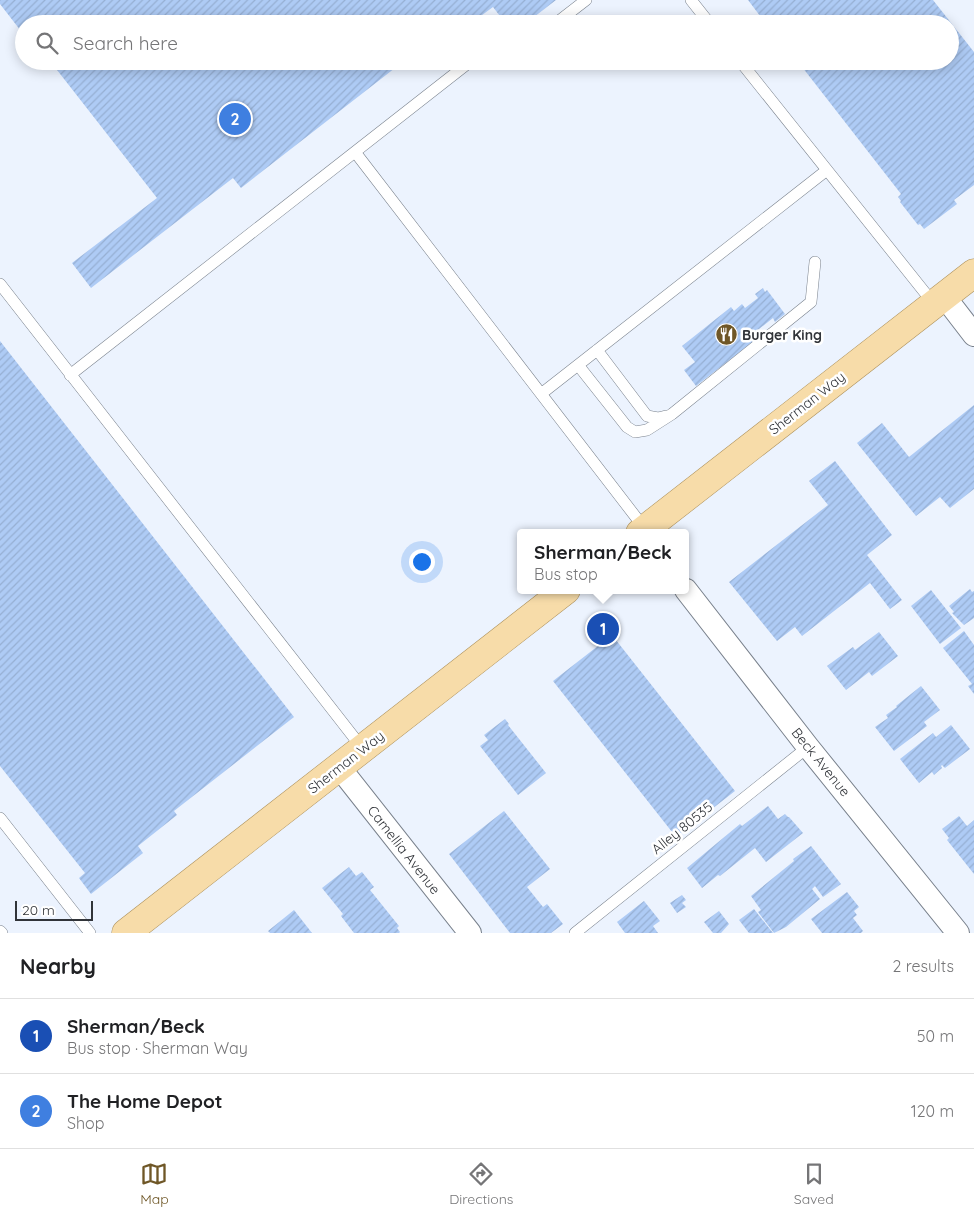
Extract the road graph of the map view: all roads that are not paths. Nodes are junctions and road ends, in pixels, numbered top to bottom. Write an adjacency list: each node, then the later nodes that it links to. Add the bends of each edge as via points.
1 (586, 0): 3 (lane)
2 (691, 0): 4 (lane)
3 (567, 15)
4 (703, 15)
5 (460, 70): 7 (lane)
6 (747, 70): 8 (lane)
7 (355, 152): 16 (lane); 17 (lane)
8 (827, 170): 12 (lane); 14 (lane)
9 (815, 262): 18 (lane, via 811,302)
10 (974, 273): 12 (main road, Sherman Way)
11 (0, 284): 16 (lane)
12 (939, 300): 13 (street); 20 (main road, Sherman Way)
13 (974, 335)
14 (597, 350): 15 (lane); 18 (lane, via 647,416 658,418)
15 (578, 365): 17 (lane); 18 (lane, via 627,427 635,432 647,430)
16 (70, 375): 24 (lane)
17 (541, 394): 19 (lane)
18 (672, 414)
19 (639, 529)
20 (645, 529)
21 (561, 594): 24 (main road, Sherman Way)
22 (689, 594): 23 (street, Beck Avenue)
23 (808, 747): 30 (lane, Alley 80535); 31 (street, Beck Avenue)
24 (363, 749): 25 (main road, Sherman Way)
25 (339, 767): 28 (main road, Sherman Way); 29 (street, Camellia Avenue)
26 (0, 818): 27 (lane)
27 (90, 933)
28 (126, 933)
29 (470, 933)
30 (575, 933)
31 (958, 933)

